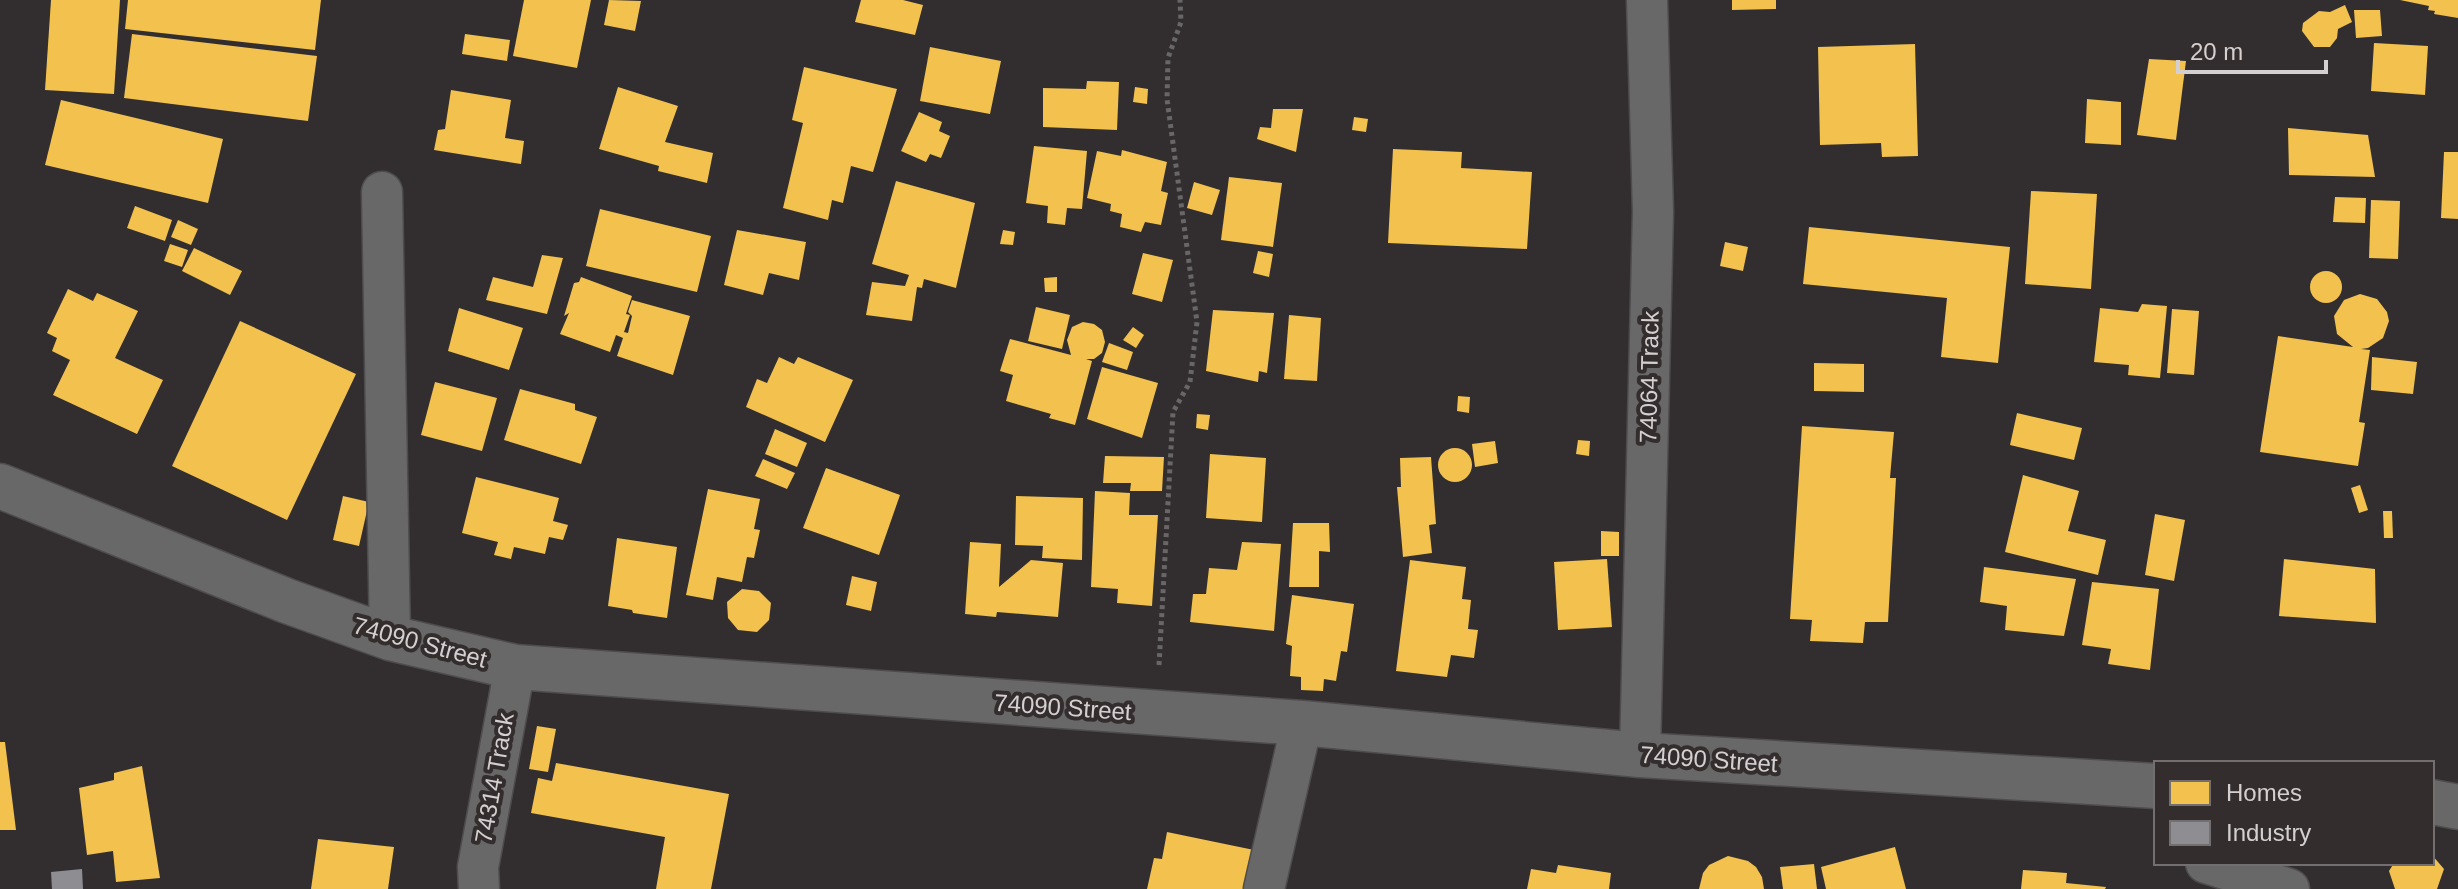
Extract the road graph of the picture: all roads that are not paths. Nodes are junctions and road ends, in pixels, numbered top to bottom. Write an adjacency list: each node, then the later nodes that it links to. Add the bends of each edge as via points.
1 (1647, 0): 7 (street, 74064 Track, via 1653,212)
2 (382, 192): 4 (street)
3 (9, 492): 4 (street, 74090 Street)
4 (390, 638): 5 (street, 74090 Street)
5 (515, 667): 6 (street, 74090 Street); 13 (street, 74314 Track, via 478,867)
6 (1302, 723): 7 (street, 74090 Street); 14 (street)
7 (1640, 755): 8 (street, 74090 Street)
8 (2154, 786)
9 (2434, 802): 10 (street)
10 (2458, 807)
11 (2204, 865): 15 (street)
12 (2211, 865): 16 (street)
13 (479, 889)
14 (1264, 889)
15 (2200, 889)
16 (2289, 889)

